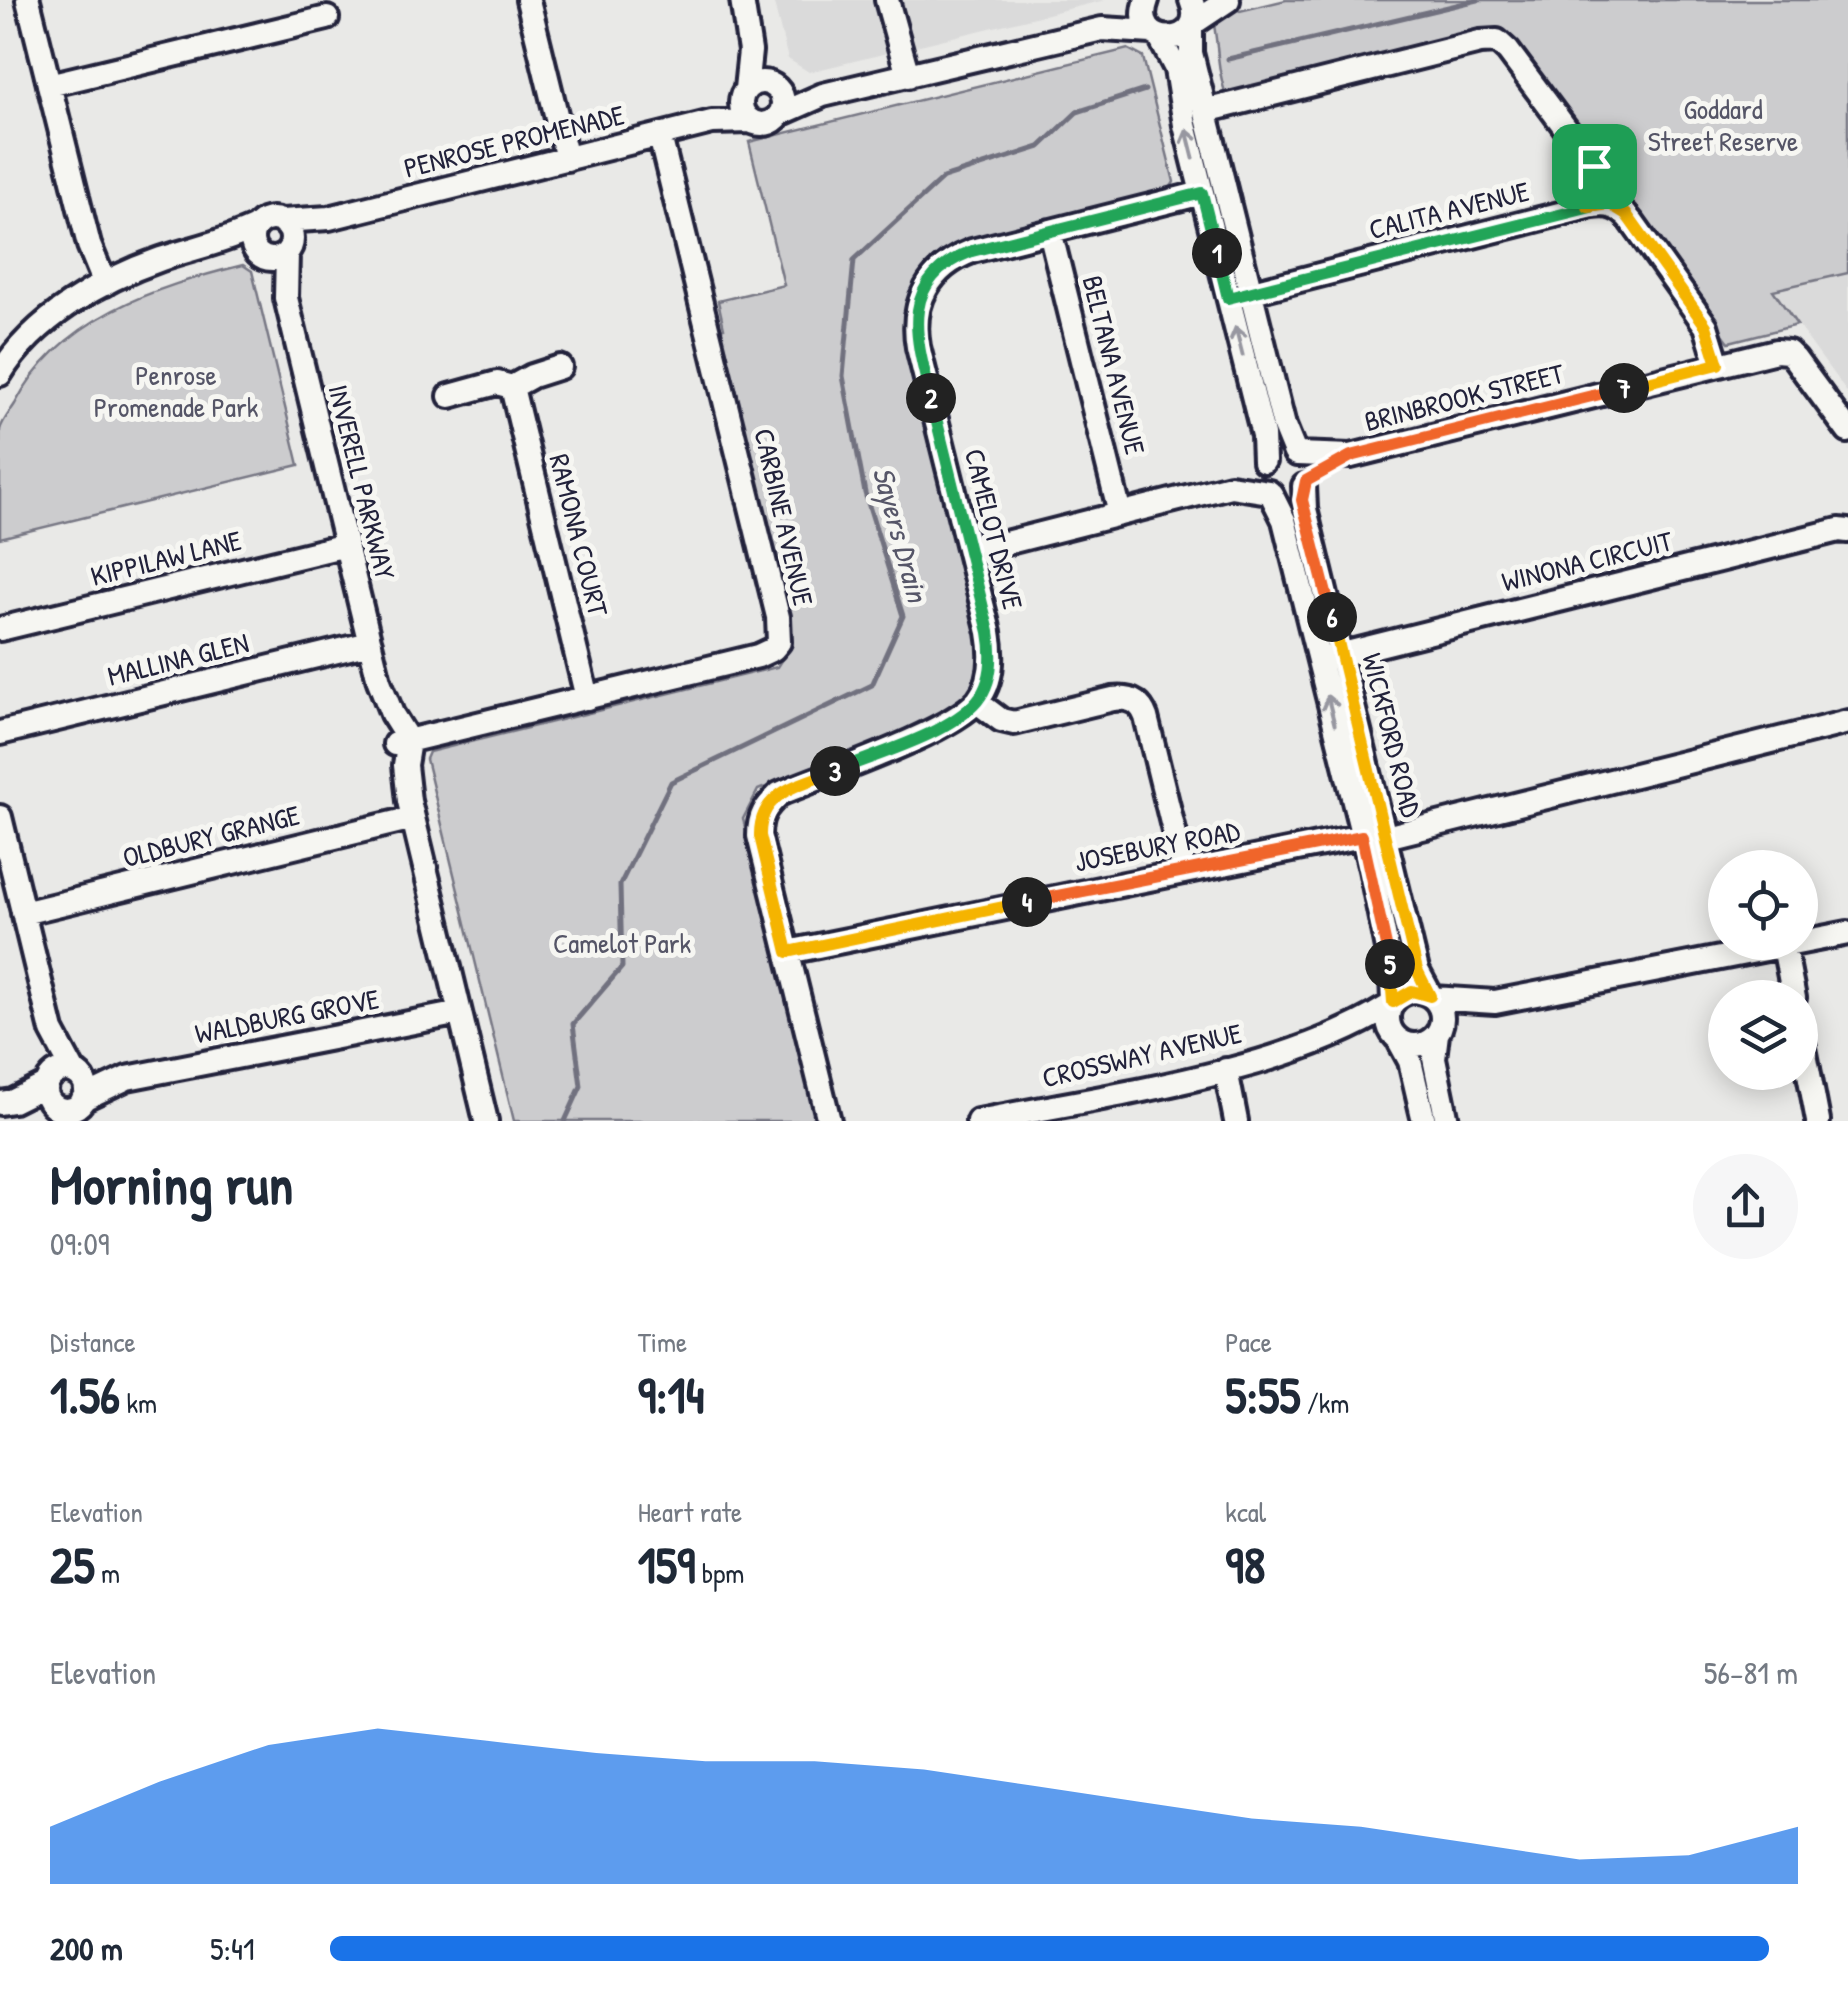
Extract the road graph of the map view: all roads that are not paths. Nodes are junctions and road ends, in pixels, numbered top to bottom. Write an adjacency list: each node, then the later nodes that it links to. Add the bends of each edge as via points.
1 (28, 0): 14 (street)
2 (528, 0): 22 (street)
3 (742, 0): 11 (street)
4 (887, 0): 12 (street)
5 (1228, 0): 7 (street)
6 (1146, 1): 9 (street); 10 (street, via 1144,16)
7 (1192, 16): 10 (street, via 1177,37); 17 (street, via 1191,53)
8 (327, 18): 14 (street)
9 (1102, 28): 10 (street); 12 (street)
10 (1156, 34): 23 (street, one-way to 10, via 1176,68)
11 (750, 51): 13 (street); 15 (street)
12 (908, 76): 16 (street)
13 (772, 84): 15 (street, via 756,82); 16 (street); 18 (street, via 782,98)
14 (49, 85): 32 (street, via 88,245)
15 (744, 91): 19 (street, via 742,108); 20 (street, PENROSE PROMENADE)
16 (823, 95): 18 (street)
17 (1205, 111): 24 (street, via 1497,42 1598,173); 33 (street)
18 (780, 114): 19 (street, via 768,122)
19 (751, 120): 20 (street, PENROSE PROMENADE)
20 (712, 122): 21 (street, PENROSE PROMENADE)
21 (660, 136): 22 (street, PENROSE PROMENADE); 54 (street, CARBINE AVENUE, via 780,636 776,647 758,656)
22 (566, 159): 25 (street, PENROSE PROMENADE)
23 (1202, 193): 28 (street, CAMELOT DRIVE); 33 (street)
24 (1595, 205): 33 (street, CALITA AVENUE); 35 (street, via 1621,209 1643,237 1706,326)
25 (329, 218): 26 (street, PENROSE PROMENADE); 30 (street, PENROSE PROMENADE)
26 (282, 222): 27 (street); 30 (street, via 292,235)
27 (256, 226): 29 (street); 31 (street, via 252,238)
28 (1050, 232): 47 (street, BELTANA AVENUE); 50 (street, CAMELOT DRIVE, via 955,258 931,279 916,310 918,347)
29 (210, 246): 31 (street); 32 (street)
30 (289, 249): 31 (street, via 279,258); 34 (street, INVERELL PARKWAY)
31 (262, 256): 34 (street, INVERELL PARKWAY)
32 (104, 284): 37 (street, via 29,337)
33 (1239, 295): 41 (street); 43 (street, one-way to 33)
34 (286, 298): 49 (street, INVERELL PARKWAY)
35 (1718, 364): 40 (street, BRINBROOK STREET, via 1788,352); 42 (street, BRINBROOK STREET)
36 (560, 367): 38 (street)
37 (0, 374)
38 (512, 386): 39 (street, via 497,383); 54 (street, RAMONA COURT)
39 (450, 396)
40 (1848, 431)
41 (1296, 453): 42 (street, BRINBROOK STREET); 43 (street, via 1274,452); 44 (street, via 1306,466)
42 (1351, 456): 44 (street, BRINBROOK STREET)
43 (1263, 461): 45 (street); 46 (street, via 1260,478)
44 (1305, 484): 46 (street, via 1292,496); 53 (street, WICKFORD ROAD, via 1302,500)
45 (1230, 486): 46 (street); 47 (street)
46 (1270, 493): 53 (street, WICKFORD ROAD)
47 (1120, 514): 50 (street)
48 (1848, 531): 53 (street, WINONA CIRCUIT)
49 (346, 545): 51 (street, KIPPILAW LANE); 52 (street, INVERELL PARKWAY)
50 (970, 552): 55 (street, CAMELOT DRIVE, via 992,657)
51 (0, 630)
52 (370, 643): 57 (street, MALLINA GLEN); 58 (street, INVERELL PARKWAY)
53 (1330, 657): 61 (street, WICKFORD ROAD)
54 (587, 698): 58 (street, CARBINE AVENUE)
55 (976, 702): 62 (street, via 1014,722 1113,699 1137,703); 66 (street, via 938,728 779,794 764,808 760,836)
56 (1848, 722): 61 (street)
57 (0, 733)
58 (402, 742): 59 (street, INVERELL PARKWAY)
59 (410, 809): 63 (street, OLDBURY GRANGE); 71 (street, INVERELL PARKWAY)
60 (0, 817): 63 (street)
61 (1374, 837): 62 (street, JOSEBURY ROAD); 68 (street, WICKFORD ROAD); 70 (street, WICKFORD ROAD)
62 (1184, 872): 66 (street, JOSEBURY ROAD)
63 (23, 913): 72 (street)
64 (1848, 933): 65 (street)
65 (1818, 939)
66 (788, 952): 85 (street)
67 (1712, 960): 69 (street)
68 (1432, 997): 69 (street); 70 (street, via 1412,991); 73 (street, via 1442,1015)
69 (1495, 1002): 73 (street)
70 (1392, 1004): 74 (street, via 1388,1023); 75 (street, CROSSWAY AVENUE)
71 (460, 1013): 78 (street, WALDBURG GROVE); 84 (street, INVERELL PARKWAY)
72 (52, 1030): 77 (street); 80 (street)
73 (1438, 1031): 74 (street, via 1419,1044); 89 (street, via 1434,1058)
74 (1398, 1039): 75 (street, CROSSWAY AVENUE); 88 (street)
75 (1318, 1042): 76 (street, CROSSWAY AVENUE)
76 (1226, 1070): 83 (street, CROSSWAY AVENUE); 87 (street)
77 (76, 1073): 78 (street, WALDBURG GROVE); 80 (street, via 60,1071); 82 (street, via 86,1088)
78 (126, 1078): 82 (street, WALDBURG GROVE)
79 (1812, 1090): 90 (street)
80 (54, 1100): 81 (street); 82 (street, via 71,1110)
81 (6, 1102)
82 (82, 1107)
83 (1049, 1114): 86 (street, CROSSWAY AVENUE)
84 (486, 1121)
85 (829, 1121)
86 (978, 1121)
87 (1236, 1121)
88 (1424, 1121)
89 (1447, 1121)
90 (1818, 1121)

